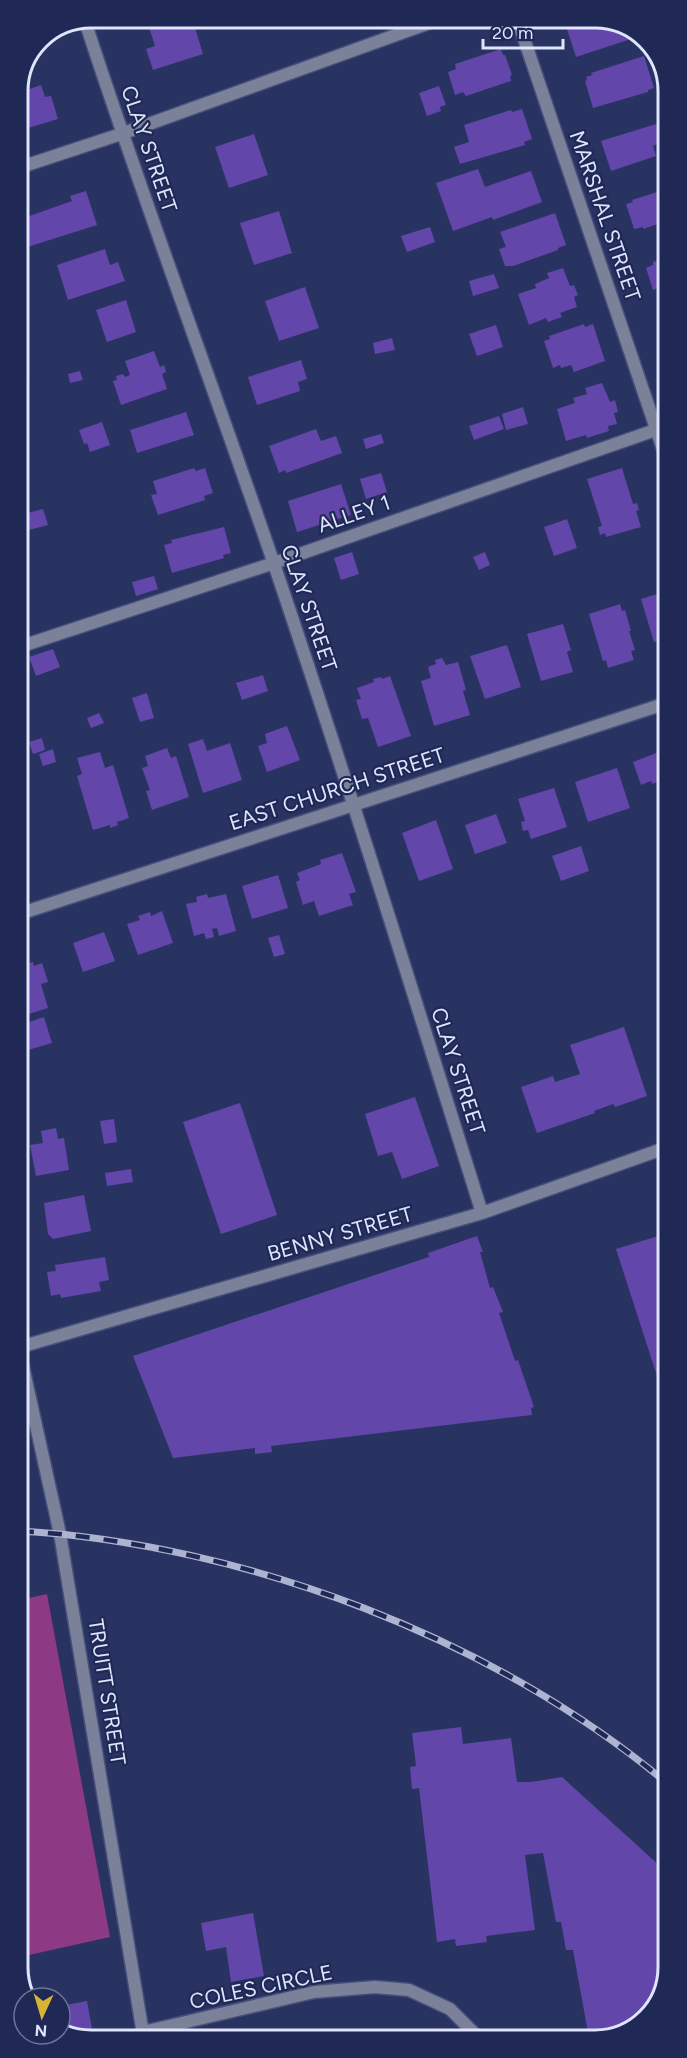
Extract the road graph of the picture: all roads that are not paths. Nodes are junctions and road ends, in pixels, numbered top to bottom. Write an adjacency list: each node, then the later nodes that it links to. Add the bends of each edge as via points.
1 (88, 29): 4 (street, CLAY STREET)
2 (414, 29): 4 (street)
3 (521, 29): 6 (street, MARSHAL STREET)
4 (122, 134): 5 (street); 8 (street, CLAY STREET)
5 (28, 165)
6 (658, 417)
7 (658, 429): 8 (street, ALLEY 1)
8 (274, 563): 9 (street, ALLEY 1); 11 (street, CLAY STREET)
9 (28, 644)
10 (658, 706): 11 (street, EAST CHURCH STREET)
11 (354, 804): 12 (street, EAST CHURCH STREET); 14 (street, CLAY STREET)
12 (28, 911)
13 (658, 1151): 14 (street, BENNY STREET)
14 (482, 1213): 15 (street, BENNY STREET)
15 (28, 1345)
16 (28, 1389): 17 (street, TRUITT STREET, via 60,1534)
17 (143, 2029)
18 (170, 2029): 19 (street, COLES CIRCLE, via 314,1992 375,1987 409,1990 450,2009)
19 (471, 2030)

